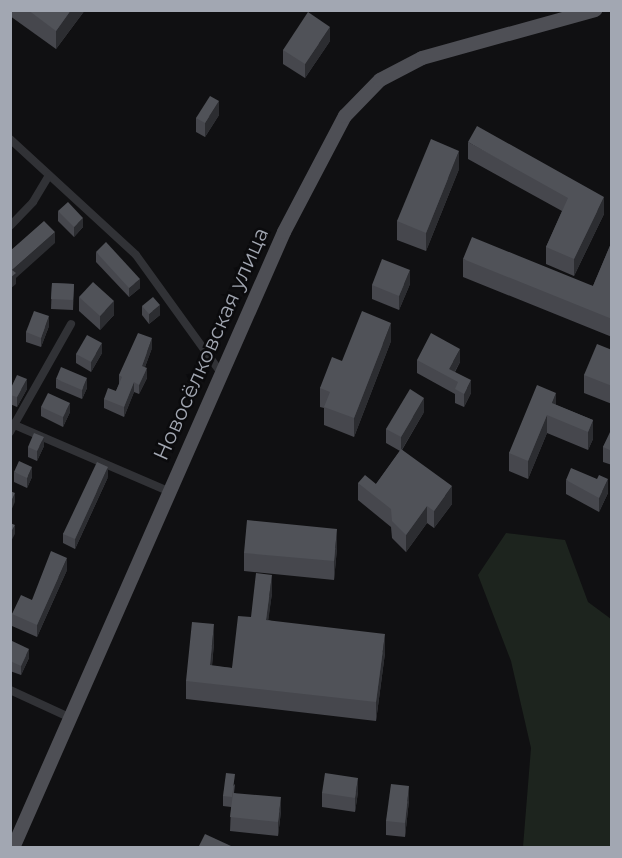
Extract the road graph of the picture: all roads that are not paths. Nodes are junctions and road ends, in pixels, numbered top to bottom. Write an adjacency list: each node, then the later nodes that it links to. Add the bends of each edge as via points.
1 (595, 10): 6 (main road, Новосёлковская улица, via 422,58 380,80 363,95 331,137)
2 (10, 139): 3 (street)
3 (49, 175): 4 (street, via 33,202); 6 (street, via 136,255)
4 (10, 226)
5 (70, 324): 7 (street)
6 (220, 373): 8 (main road, Новосёлковская улица)
7 (11, 426): 8 (street)
8 (168, 491): 10 (main road, Новосёлковская улица)
9 (10, 690): 10 (street)
10 (71, 718): 11 (main road, Новосёлковская улица)
11 (13, 848)

